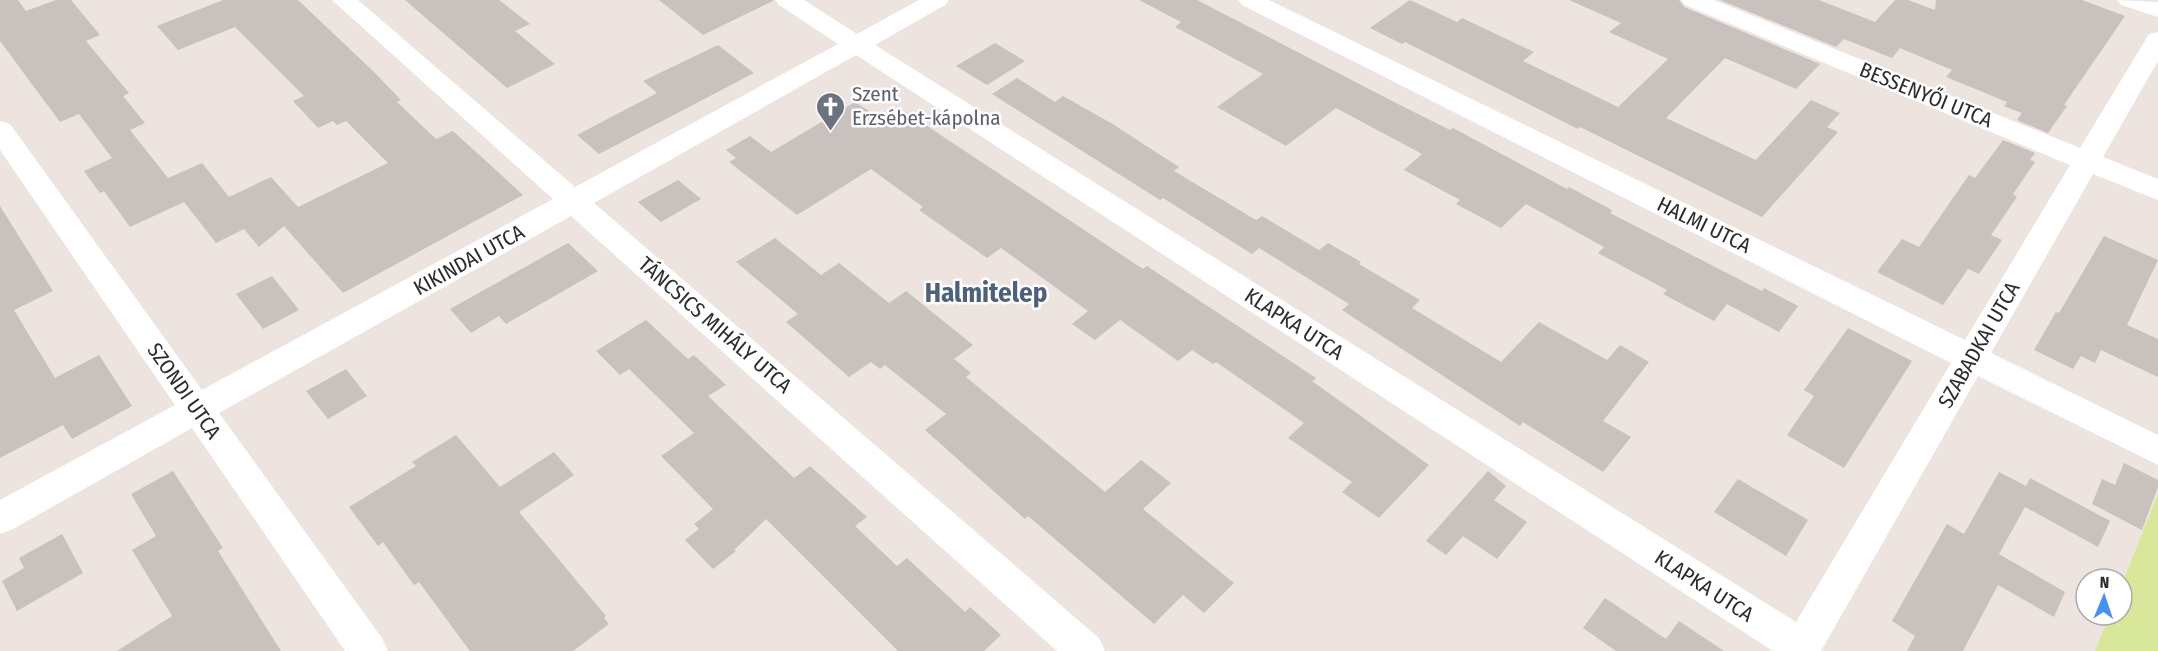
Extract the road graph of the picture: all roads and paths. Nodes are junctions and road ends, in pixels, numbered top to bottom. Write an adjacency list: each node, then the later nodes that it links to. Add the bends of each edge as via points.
1 (344, 0): 13 (street, TÁNCSICS MIHÁLY UTCA)
2 (787, 0): 9 (street, KLAPKA UTCA)
3 (937, 0): 9 (street, KIKINDAI UTCA)
4 (1250, 0): 14 (street, HALMI UTCA)
5 (1694, 0): 11 (street, BESSENYŐI UTCA)
6 (2129, 0): 7 (street)
7 (2158, 10)
8 (2158, 39): 11 (street, SZABADKAI UTCA)
9 (856, 45): 13 (street, KIKINDAI UTCA); 18 (street, KLAPKA UTCA)
10 (0, 130): 15 (street, SZONDI UTCA)
11 (2088, 161): 12 (street, BESSENYŐI UTCA); 14 (street, SZABADKAI UTCA)
12 (2158, 190)
13 (574, 201): 15 (street, KIKINDAI UTCA); 20 (street, TÁNCSICS MIHÁLY UTCA)
14 (1972, 358): 16 (street, HALMI UTCA); 18 (street, SZABADKAI UTCA)
15 (198, 411): 17 (street, KIKINDAI UTCA); 19 (street, SZONDI UTCA)
16 (2158, 451)
17 (0, 518)
18 (1801, 650)
19 (368, 651)
20 (1085, 651)

